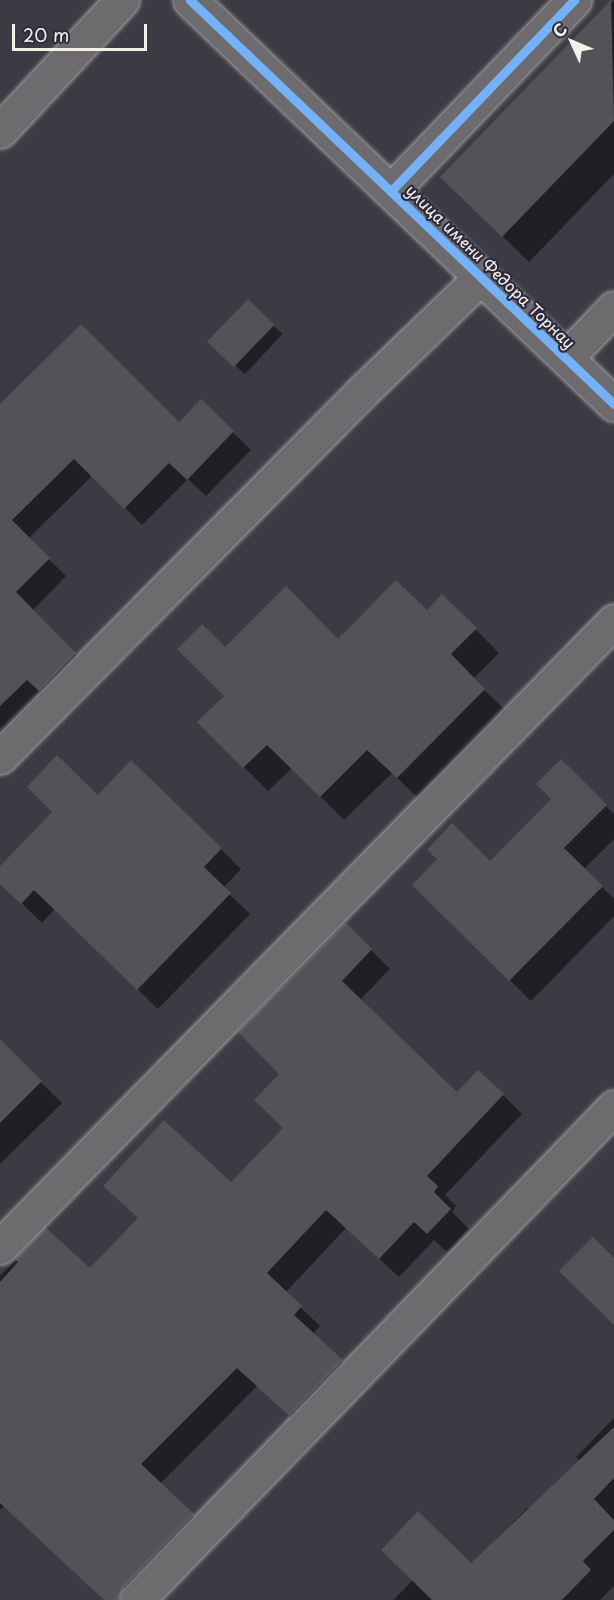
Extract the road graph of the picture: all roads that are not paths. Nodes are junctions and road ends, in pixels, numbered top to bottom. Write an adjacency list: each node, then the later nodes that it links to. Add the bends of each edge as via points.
1 (122, 0): 4 (street)
2 (574, 0): 5 (street)
3 (191, 1): 5 (street, улица имени Федора Торнау)
4 (0, 131)
5 (391, 191): 6 (street, улица имени Федора Торнау)
6 (481, 277): 8 (street, улица имени Федора Торнау); 11 (street)
7 (614, 308): 8 (street)
8 (566, 358): 9 (street, улица имени Федора Торнау)
9 (614, 404)
10 (614, 621): 13 (street)
11 (0, 758)
12 (614, 1107): 14 (street)
13 (0, 1248)
14 (137, 1600)

